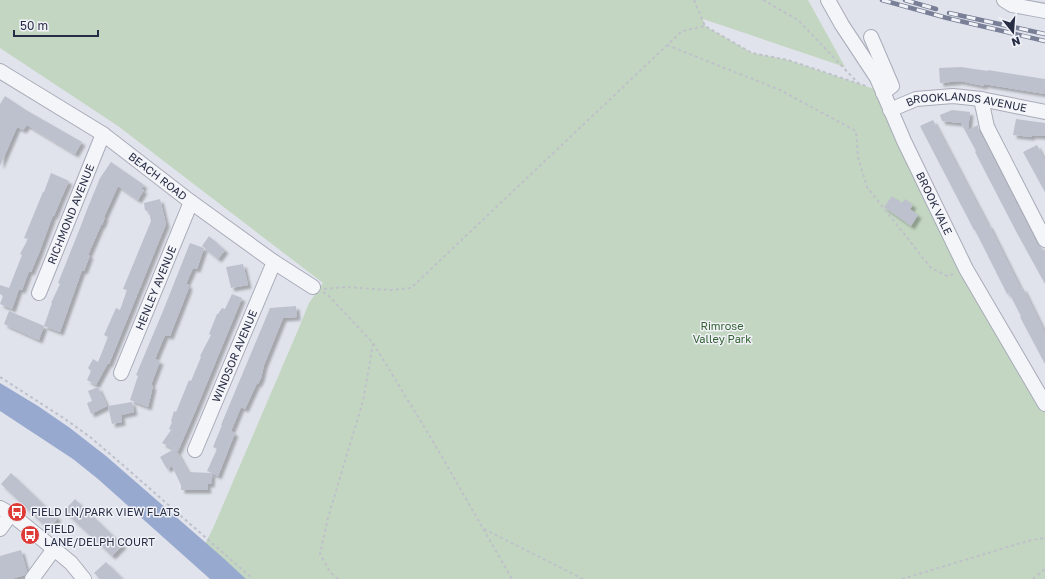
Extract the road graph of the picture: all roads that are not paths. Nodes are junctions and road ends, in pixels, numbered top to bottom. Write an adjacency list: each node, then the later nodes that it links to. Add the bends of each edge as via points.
1 (1004, 0): 3 (street, via 1012,5)
2 (828, 1): 6 (street, BROOK VALE, via 877,78)
3 (1045, 11)
4 (871, 36): 6 (street, via 892,86)
5 (1, 75): 10 (street, BEACH ROAD)
6 (883, 93): 8 (street, BROOK VALE)
7 (981, 99): 8 (street, BROOKLANDS AVENUE, via 953,96 916,99); 9 (street, BROOKLANDS AVENUE); 12 (street, via 987,127)
8 (890, 110): 17 (street, BROOK VALE, via 966,269)
9 (1045, 112)
10 (103, 134): 11 (street, BEACH ROAD); 15 (street, RICHMOND AVENUE)
11 (191, 202): 13 (street, BEACH ROAD); 16 (street, HENLEY AVENUE)
12 (1045, 240)
13 (274, 262): 14 (street, BEACH ROAD); 18 (street, WINDSOR AVENUE)
14 (313, 287)
15 (38, 293)
16 (121, 373)
17 (1045, 404)
18 (195, 450)
19 (5, 511): 20 (street); 21 (street)
20 (0, 529)
21 (54, 549): 22 (street); 23 (street, via 71,563)
22 (32, 579)
23 (84, 579)

